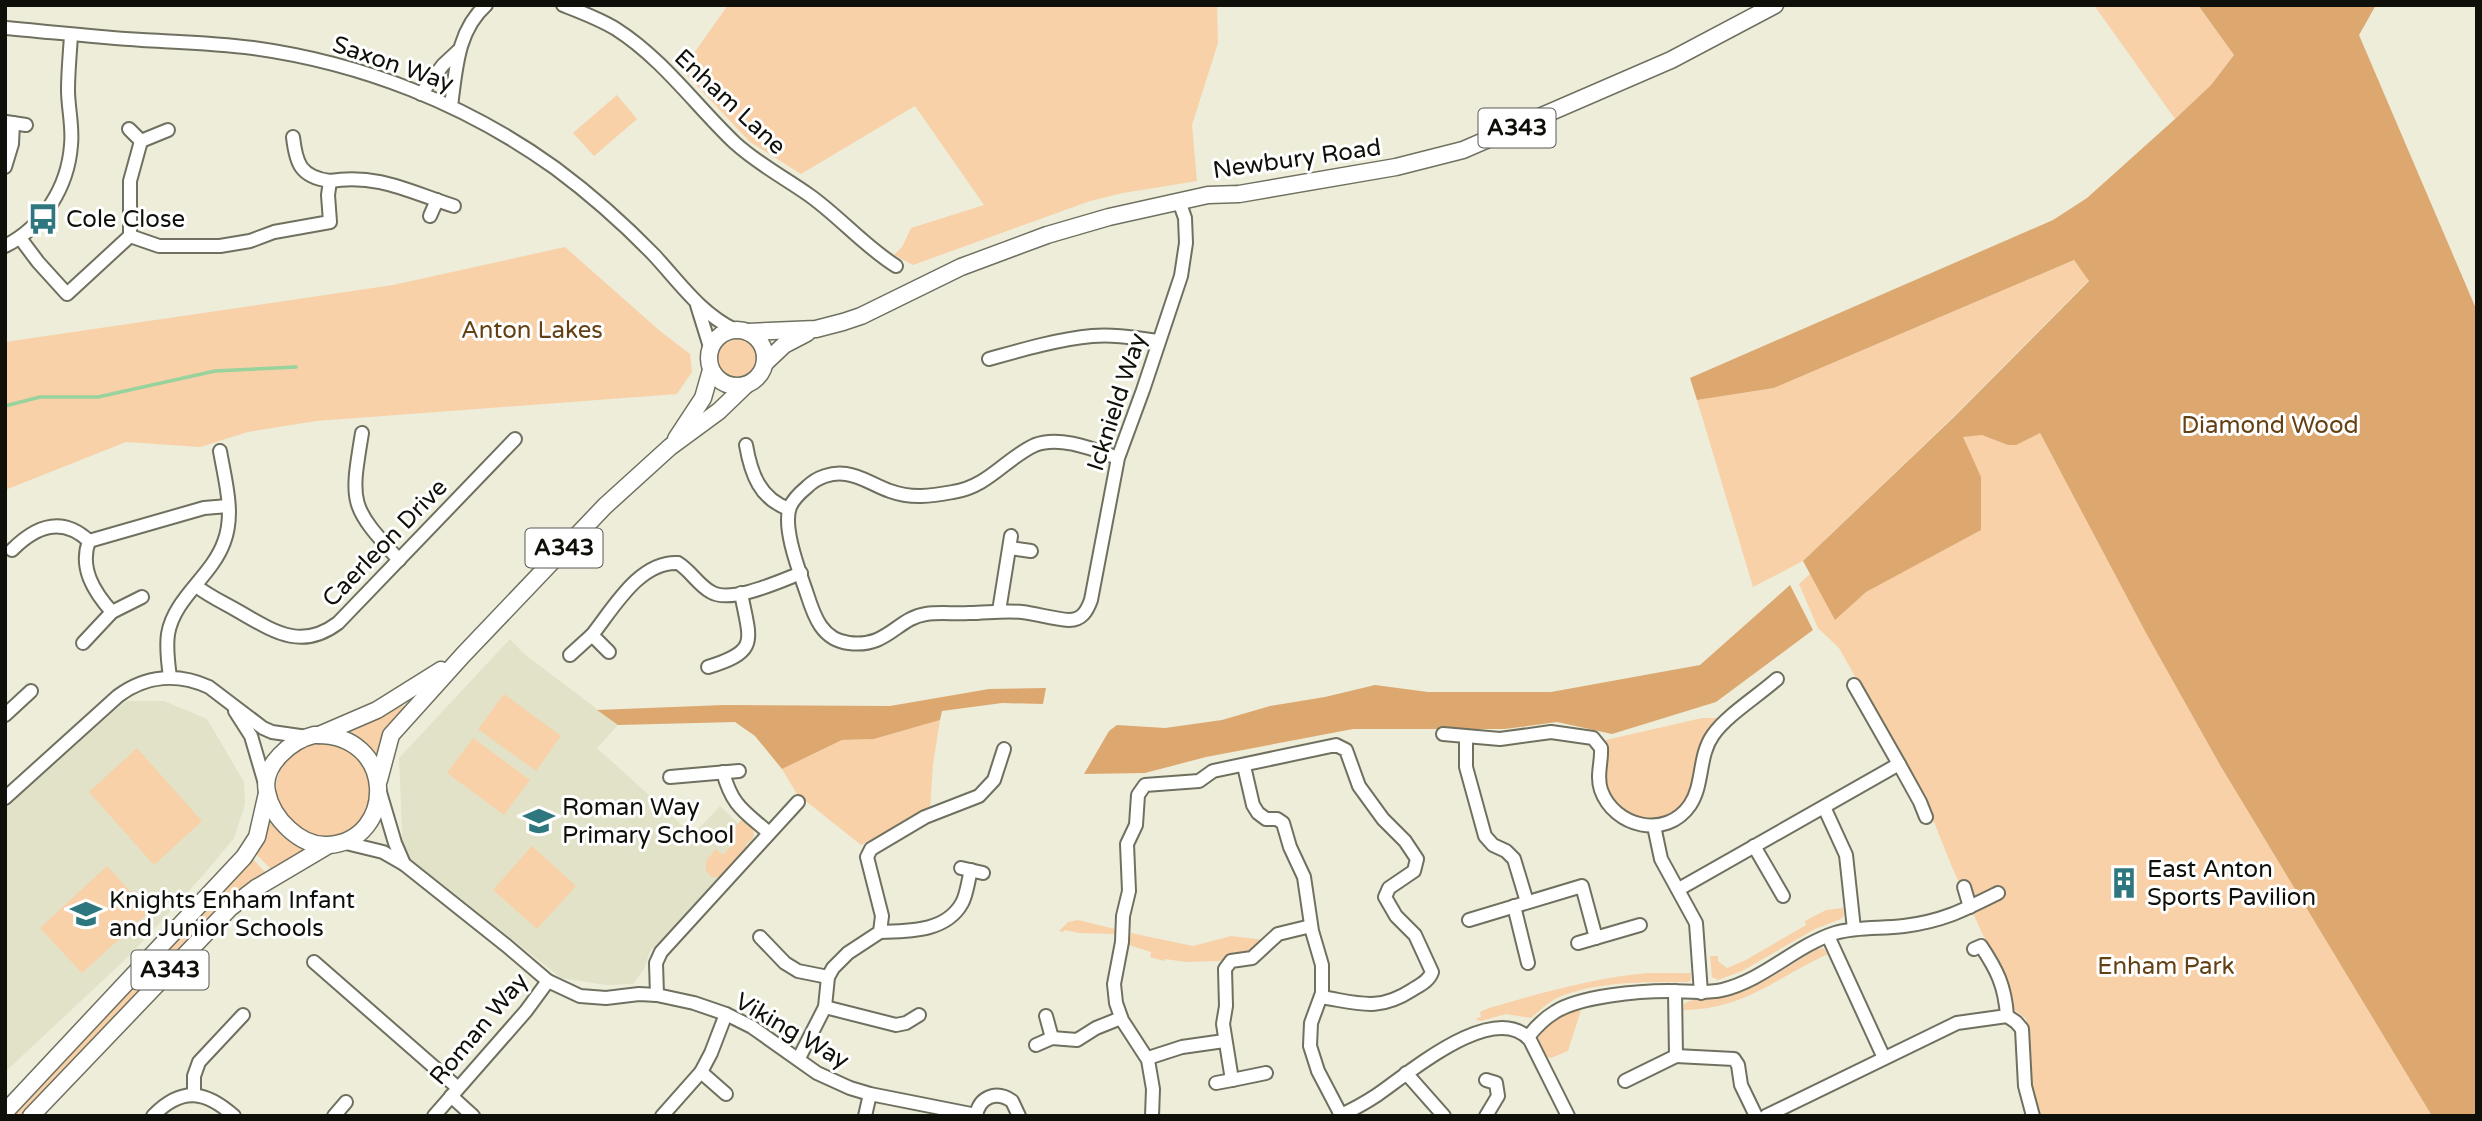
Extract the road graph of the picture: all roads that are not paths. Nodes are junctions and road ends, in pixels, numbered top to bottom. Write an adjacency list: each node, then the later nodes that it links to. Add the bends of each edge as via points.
1 (486, 5): 6 (street, via 470,23)
2 (563, 5): 23 (street, Enham Lane, via 628,37 736,144 809,195)
3 (1775, 5): 17 (main road, Newbury Road / A343, via 1671,60 1463,150 1384,170)
4 (5, 28): 5 (street, Saxon Way)
5 (71, 35): 7 (street, Saxon Way, via 277,52 359,71); 21 (street, via 70,157 54,200)
6 (458, 51): 7 (street); 8 (street)
7 (421, 94): 8 (street, Saxon Way)
8 (451, 106): 24 (street, Saxon Way, via 506,135 584,191 652,253)
9 (15, 123): 14 (street)
10 (130, 129): 13 (street)
11 (168, 130): 13 (street)
12 (293, 137): 15 (street, via 301,169)
13 (141, 141): 20 (street, via 130,181)
14 (5, 167)
15 (330, 181): 16 (street, via 374,179); 20 (street, via 333,228 274,232 220,246 159,246)
16 (437, 200): 18 (street); 19 (street)
17 (1180, 201): 25 (main road, Newbury Road / A343, via 1019,244 861,316); 27 (street, Icknield Way, via 1185,256)
18 (454, 206)
19 (430, 216)
20 (130, 236): 21 (street, via 67,294)
21 (19, 237): 22 (street)
22 (5, 246)
23 (896, 266)
24 (697, 304): 26 (street, Saxon Way, via 716,320); 28 (street, Saxon Way)
25 (816, 329): 26 (main road, Newbury Road / A343); 30 (main road, Newbury Road / A343, via 784,345)
26 (741, 331): 28 (main road, via 720,336); 30 (main road, via 760,342)
27 (1158, 341): 29 (street, via 1093,336); 38 (street, Icknield Way)
28 (711, 349): 31 (main road, A343)
29 (989, 359)
30 (765, 363): 32 (main road, A343, via 758,377)
31 (710, 370): 32 (main road, via 728,385); 36 (main road, A343, via 703,398)
32 (746, 384): 36 (main road, A343, via 695,431)
33 (362, 433): 44 (street, via 356,499 364,520)
34 (515, 439): 44 (street, Caerleon Drive)
35 (746, 445): 40 (street, via 761,489 775,504)
36 (670, 447): 54 (main road, A343, via 605,506)
37 (220, 451): 39 (street)
38 (1118, 458): 40 (street, via 1069,444 1042,444 974,486 926,497 899,494 836,474 808,485); 49 (street, Icknield Way, via 1091,600 1082,617 1069,621)
39 (228, 506): 41 (street, via 204,508); 46 (street, via 224,543)
40 (789, 509): 45 (street, via 789,531)
41 (89, 541): 42 (street, via 71,527 55,527 29,535); 50 (street, via 88,576)
42 (12, 550)
43 (1031, 551): 49 (street, via 1010,542)
44 (399, 559): 46 (street, Caerleon Drive, via 338,622 313,636 278,632)
45 (801, 573): 47 (street); 49 (street, via 818,625 833,638 849,643 881,638 923,614)
46 (196, 586): 57 (street, via 170,627)
47 (741, 593): 51 (street, via 712,593 683,566 666,563 637,581); 56 (street, via 749,638 746,646 734,658)
48 (142, 597): 50 (street)
49 (999, 611)
50 (112, 612): 52 (street)
51 (592, 635): 53 (street); 55 (street)
52 (83, 643)
53 (609, 652)
54 (463, 655): 64 (main road, A343, via 398,699); 72 (main road, A343, via 391,735)
55 (570, 655)
56 (708, 667)
57 (170, 677): 61 (street, via 201,683); 74 (street, via 128,688)
58 (1777, 679): 78 (street, via 1711,737 1701,761 1696,794 1687,809)
59 (1854, 685): 67 (street)
60 (31, 691): 62 (street)
61 (228, 702): 64 (street, via 272,732); 73 (street, via 251,736)
62 (5, 715)
63 (1443, 734): 65 (street)
64 (313, 736): 72 (main road, via 339,737 355,745 368,759); 73 (main road, A343, via 289,747 276,760)
65 (1466, 737): 78 (street, via 1500,739 1552,732 1593,738 1601,748 1598,780 1608,804 1630,822); 88 (street, via 1466,767 1485,836 1514,859)
66 (1004, 749): 95 (street, via 994,780 979,796 925,817 870,849 867,857 882,916)
67 (1899, 764): 76 (street); 77 (street)
68 (1244, 766): 93 (street, via 1255,810 1284,825 1304,877); 108 (street, via 1343,748 1359,786 1417,859 1414,871 1389,888 1385,897 1418,939 1432,967 1429,978 1384,1004); 115 (street, via 1212,771 1199,781 1149,784 1139,793 1136,825 1126,848 1129,886 1114,978)
69 (739, 771): 70 (street)
70 (723, 772): 71 (street); 79 (street, via 734,801)
71 (670, 777)
72 (379, 784): 80 (main road, A343, via 377,803 366,824 359,833); 82 (street)
73 (266, 790): 80 (main road, via 290,831 308,841); 136 (main road, A343, via 260,830 249,851)
74 (5, 798)
75 (798, 802): 79 (street)
76 (1824, 807): 81 (street); 94 (street, via 1846,855)
77 (1926, 817)
78 (1654, 826): 85 (street, via 1661,859)
79 (769, 833): 107 (street, via 661,952 656,964)
80 (334, 844): 82 (street, via 383,852); 139 (main road, A343, via 230,908)
81 (1754, 846): 85 (street); 87 (street)
82 (404, 864): 104 (street, Roman Way)
83 (972, 870): 95 (street, via 962,902 943,924)
84 (1964, 887): 90 (street)
85 (1679, 889): 106 (street, via 1698,928)
86 (1998, 893): 90 (street)
87 (1783, 896)
88 (1527, 902): 89 (street); 98 (street, via 1583,886)
89 (1514, 906): 91 (street); 102 (street)
90 (1970, 907): 94 (street, via 1926,923)
91 (1469, 920)
92 (1640, 925): 98 (street)
93 (1311, 926): 108 (street, via 1322,965); 118 (street, via 1282,932 1255,957 1227,964 1223,975)
94 (1854, 929): 96 (street)
95 (880, 932): 103 (street, via 848,953)
96 (1828, 936): 106 (street, via 1744,982); 122 (street)
97 (760, 937): 103 (street, via 798,971)
98 (1596, 938): 99 (street)
99 (1578, 943)
100 (1975, 949): 114 (street, via 1981,946 1993,964 2004,988)
101 (314, 962): 131 (street)
102 (1528, 963)
103 (828, 977): 109 (street)
104 (548, 981): 107 (street, Viking Way, via 580,996); 131 (street, Roman Way)
105 (1675, 991): 106 (street); 116 (street, via 1612,996 1567,1006 1551,1014); 120 (street)
106 (1701, 993)
107 (656, 995): 110 (street, Viking Way)
108 (1321, 997): 138 (street, via 1311,1023 1310,1046)
109 (825, 1007): 112 (street, via 896,1026); 121 (street)
110 (726, 1014): 121 (street, Viking Way); 124 (street)
111 (243, 1015): 134 (street, via 199,1062)
112 (919, 1015)
113 (1046, 1016): 117 (street)
114 (2007, 1016): 122 (street, via 1957,1023); 154 (street, via 2022,1029 2025,1086)
115 (1122, 1018): 117 (street, via 1077,1040); 123 (street)
116 (1528, 1037): 126 (street, via 1515,1030 1492,1029 1445,1048); 151 (street)
117 (1052, 1038): 119 (street)
118 (1224, 1041): 123 (street, via 1182,1047); 127 (street)
119 (1036, 1045)
120 (1676, 1056): 129 (street); 152 (street, via 1735,1060)
121 (799, 1058): 133 (street, Viking Way, via 817,1073)
122 (1884, 1058): 153 (street)
123 (1147, 1059): 148 (street)
124 (701, 1072): 132 (street); 145 (street)
125 (1266, 1073): 127 (street)
126 (1406, 1073): 138 (street); 149 (street)
127 (1232, 1080): 130 (street)
128 (1486, 1080): 150 (street, via 1496,1083 1498,1096)
129 (1625, 1082)
130 (1216, 1083)
131 (455, 1092): 143 (street, Roman Way); 144 (street)
132 (726, 1094)
133 (870, 1094): 137 (street, Viking Way); 146 (street)
134 (194, 1095): 140 (street, via 171,1101); 141 (street, via 218,1102)
135 (346, 1102): 142 (street)
136 (5, 1112)
137 (976, 1115): 147 (street, via 978,1106 996,1095 1012,1101)
138 (1340, 1115)
139 (31, 1116)
140 (153, 1116)
141 (234, 1116)
142 (334, 1116)
143 (434, 1116)
144 (473, 1116)
145 (662, 1116)
146 (865, 1116)
147 (1018, 1116)
148 (1152, 1116)
149 (1444, 1116)
150 (1486, 1116)
151 (1568, 1116)
152 (1756, 1116)
153 (1766, 1116)
154 (2033, 1116)

